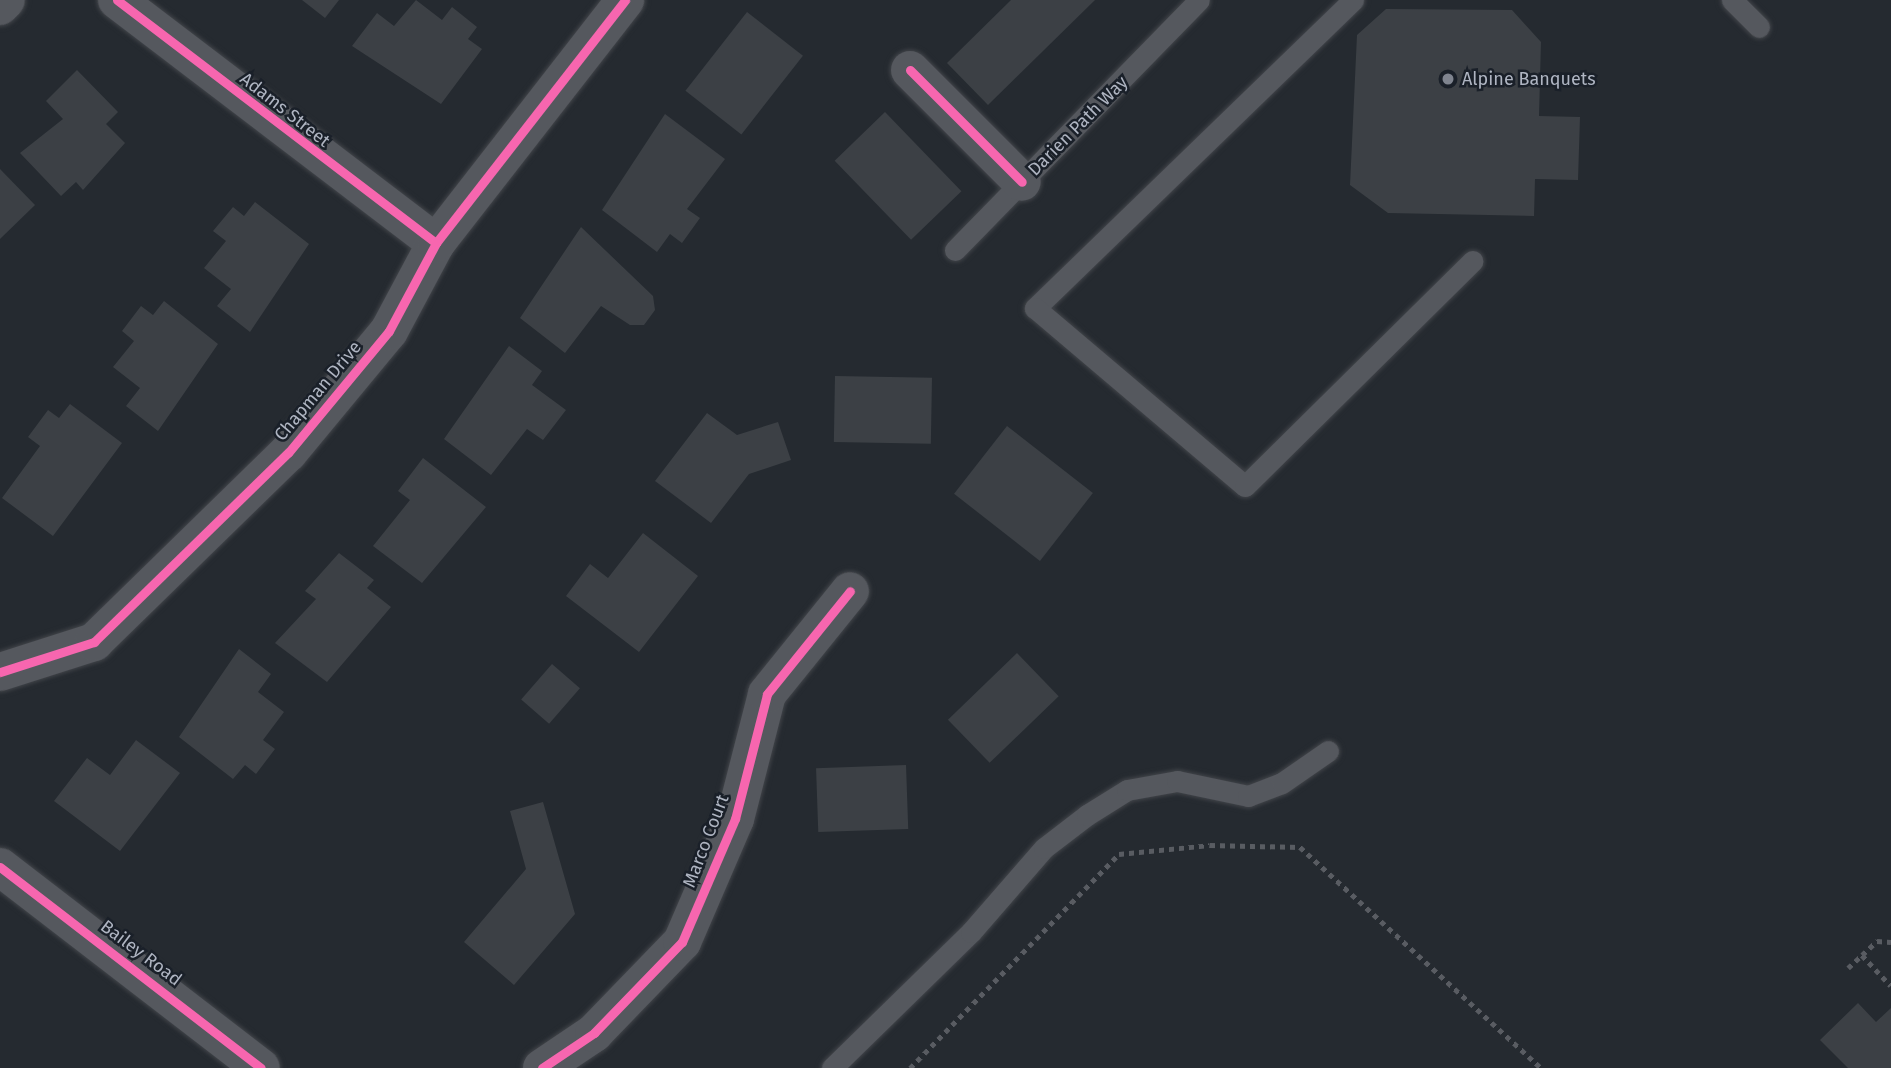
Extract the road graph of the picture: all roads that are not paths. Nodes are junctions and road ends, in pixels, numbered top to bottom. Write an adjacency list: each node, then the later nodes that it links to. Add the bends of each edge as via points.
1 (6, 0): 7 (street)
2 (117, 0): 11 (street, Adams Street)
3 (625, 0): 11 (street, Chapman Drive)
4 (1199, 0): 10 (lane, Darien Path Way)
5 (1353, 0): 13 (lane, via 1035,308 1245,486)
6 (1732, 0): 8 (lane)
7 (0, 6)
8 (1759, 27)
9 (910, 70): 10 (street)
10 (1022, 182): 12 (lane, Darien Path Way)
11 (436, 243): 15 (street, Chapman Drive, via 389,331 314,424 121,618 74,653)
12 (955, 250)
13 (1472, 261)
14 (850, 591): 19 (street, Marco Court, via 767,694 736,818 682,942 594,1033)
15 (0, 673)
16 (1328, 751): 20 (lane, via 1282,783 1248,796 1177,781 1127,790 1107,802 1044,848 971,932)
17 (0, 867): 18 (street, Bailey Road)
18 (261, 1068)
19 (542, 1068)
20 (832, 1068)

